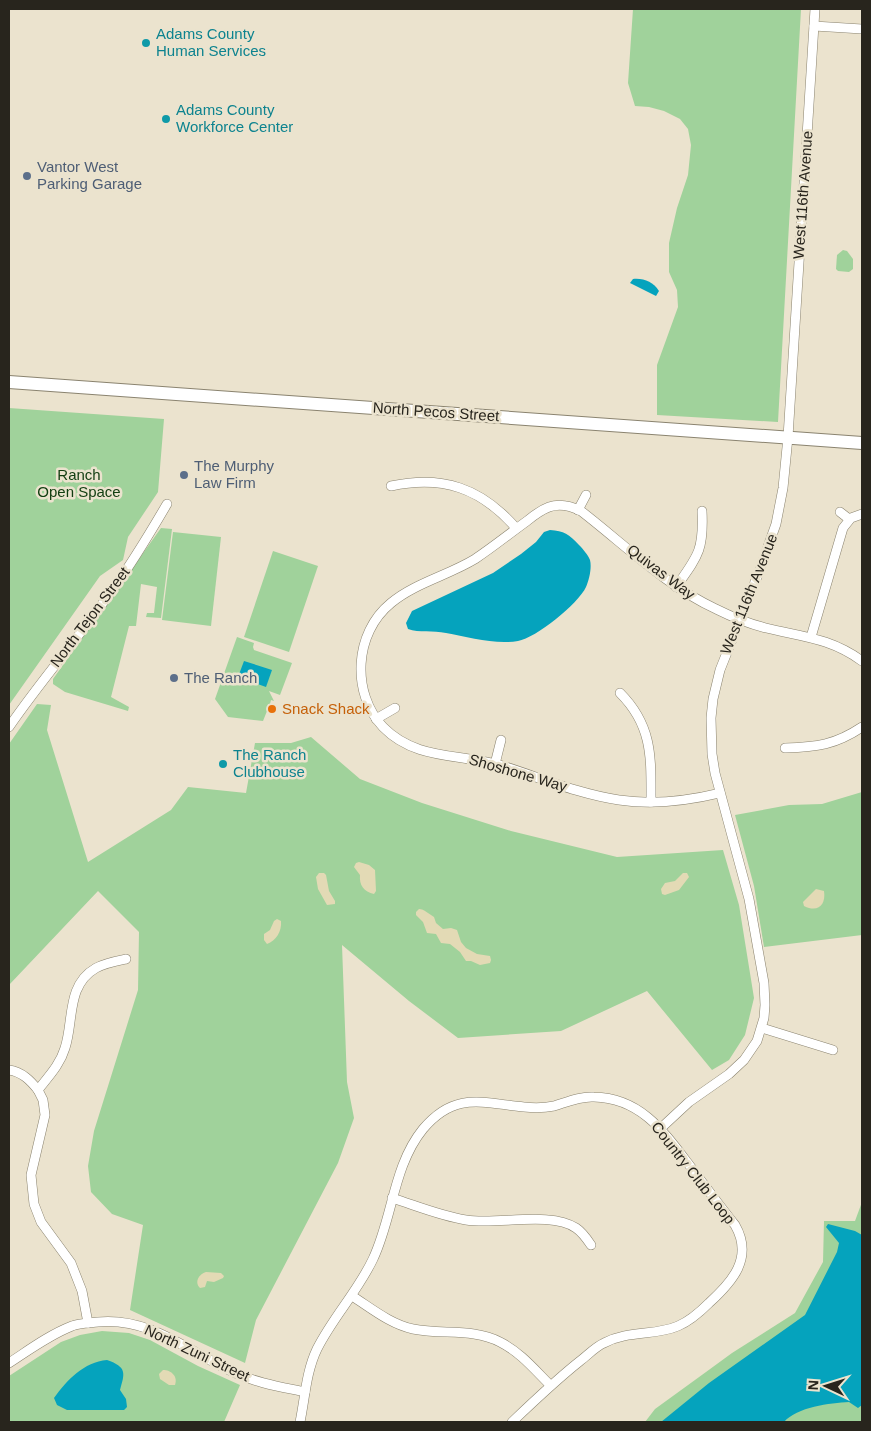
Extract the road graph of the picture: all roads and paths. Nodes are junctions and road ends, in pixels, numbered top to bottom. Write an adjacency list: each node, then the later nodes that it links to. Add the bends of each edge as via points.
1 (815, 9): 2 (street, West 116th Avenue)
2 (814, 26): 3 (street); 5 (street, West 116th Avenue)
3 (862, 29)
4 (9, 382): 5 (street, North Pecos Street)
5 (788, 438): 6 (street, North Pecos Street); 17 (street, West 116th Avenue, via 776,524)
6 (862, 443)
7 (391, 486): 15 (street, via 429,482 467,490 498,509)
8 (586, 495): 10 (street)
9 (167, 504): 24 (street, North Tejon Street, via 112,590)
10 (578, 510): 15 (street, Quivas Way, via 568,505 548,507); 16 (street, Quivas Way)
11 (702, 511): 16 (street, via 700,550)
12 (840, 512): 14 (street)
13 (862, 514): 14 (street)
14 (849, 519): 18 (street, via 839,539)
15 (516, 528): 20 (street, Quivas Way, via 468,563 390,603 368,634)
16 (676, 587): 17 (street, Quivas Way, via 717,610)
17 (740, 618): 18 (street, Quivas Way, via 766,628); 29 (street, West 116th Avenue, via 720,670 713,699 712,754)
18 (811, 637): 19 (street, Quivas Way, via 839,647)
19 (862, 662)
20 (360, 673): 23 (street, Shoshone Way, via 365,697)
21 (620, 693): 30 (street, via 635,711 646,734 651,758)
22 (395, 708): 23 (street)
23 (376, 719): 28 (street, Shoshone Way, via 410,748)
24 (9, 727)
25 (862, 727): 27 (street, via 832,744)
26 (501, 740): 28 (street)
27 (785, 748)
28 (495, 764): 30 (street, Shoshone Way, via 606,798)
29 (720, 793): 30 (street, Shoshone Way, via 693,799); 32 (street, West 116th Avenue, via 749,899 758,947 765,996)
30 (650, 802)
31 (126, 959): 35 (street, via 96,968 84,978 73,998 63,1055)
32 (762, 1028): 33 (street); 36 (street, West 116th Avenue, via 751,1051 736,1068)
33 (833, 1050)
34 (9, 1070): 35 (street, via 19,1073)
35 (38, 1090): 40 (street, via 45,1115 31,1176 34,1204 41,1222 71,1263 82,1291)
36 (660, 1128): 37 (street, Country Club Loop, via 631,1106 602,1098 587,1097 538,1108 480,1101 456,1104 440,1113 422,1130 405,1159); 42 (street, Country Club Loop, via 738,1230 742,1251 736,1273 704,1308 678,1326 605,1342)
37 (392, 1198): 38 (street, via 466,1220 537,1219 568,1224 578,1228); 39 (street, Country Club Loop, via 374,1258)
38 (591, 1245)
39 (352, 1296): 42 (street, via 403,1326 423,1331 475,1334 500,1342); 43 (street, Country Club Loop, via 316,1350)
40 (88, 1323): 41 (street, North Zuni Street, via 73,1325); 43 (street, North Zuni Street, via 114,1321 138,1325 240,1375)
41 (9, 1362)
42 (550, 1385): 45 (street, Country Club Loop)
43 (305, 1392): 44 (street, Country Club Loop)
44 (300, 1422)
45 (512, 1422)

